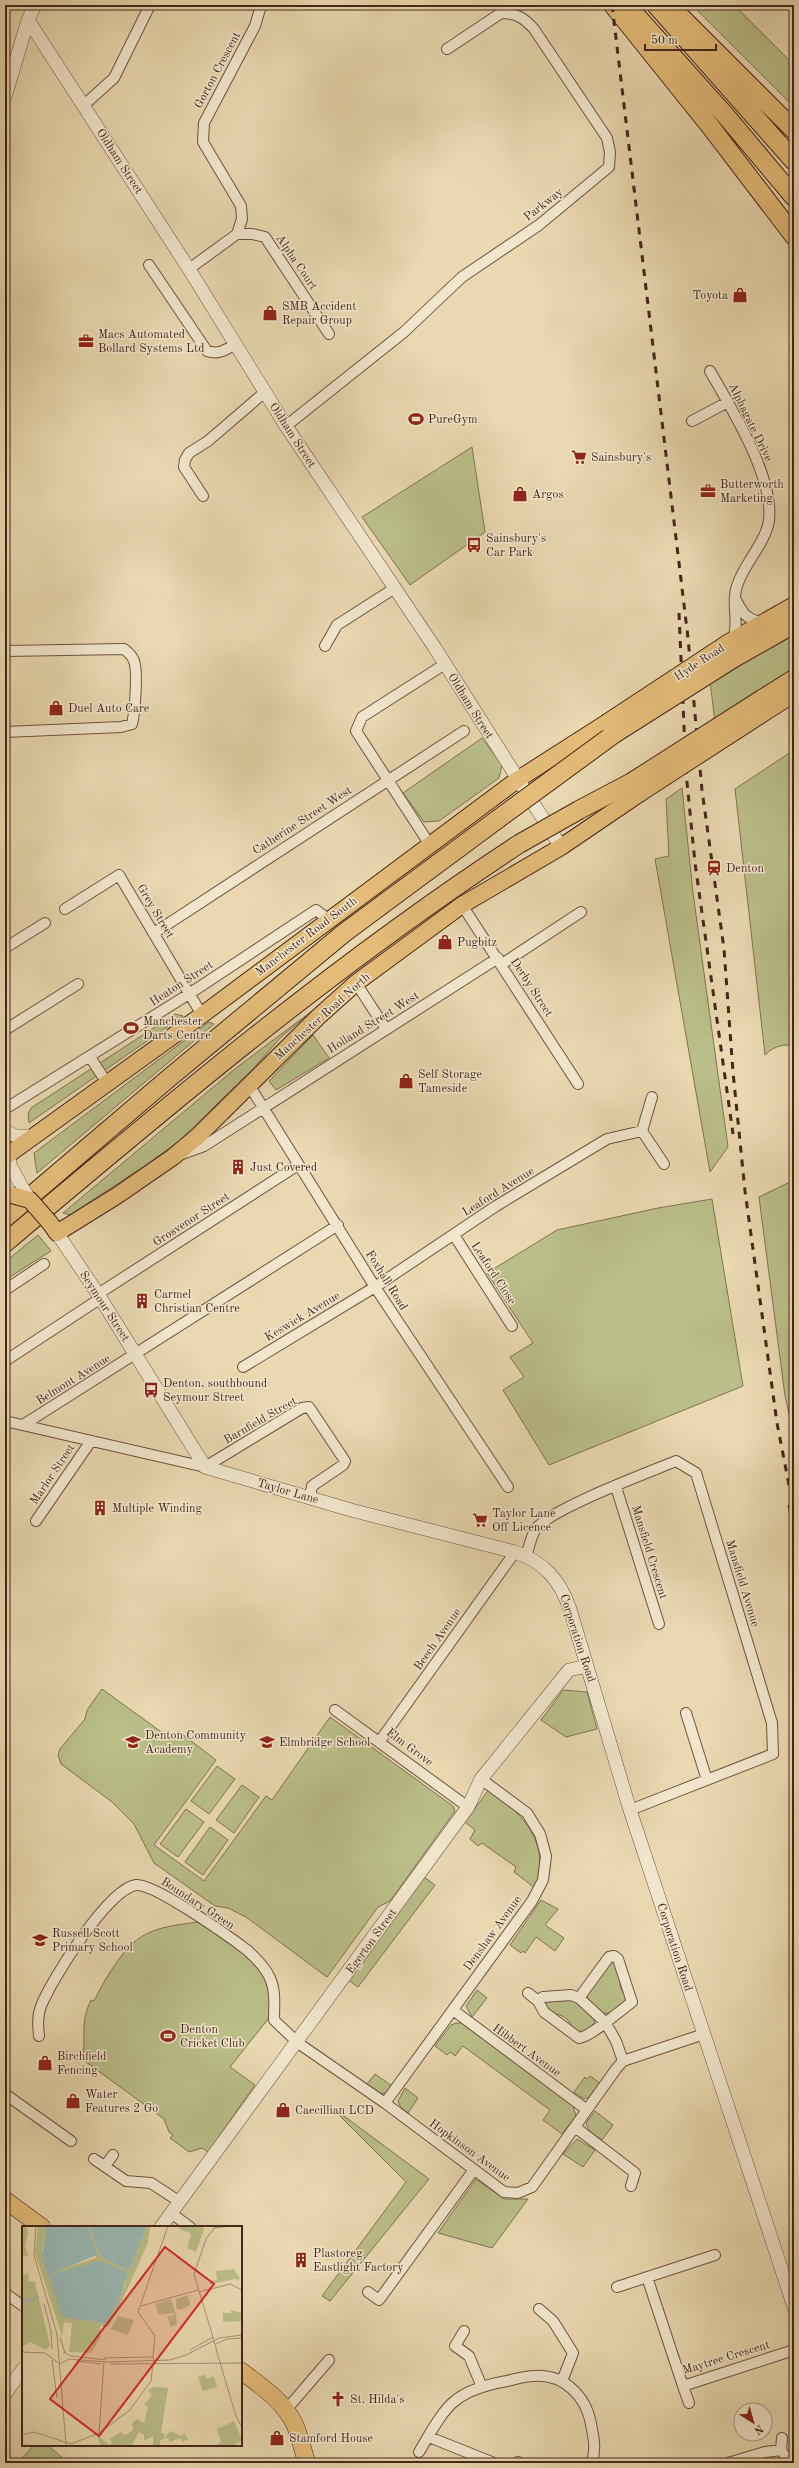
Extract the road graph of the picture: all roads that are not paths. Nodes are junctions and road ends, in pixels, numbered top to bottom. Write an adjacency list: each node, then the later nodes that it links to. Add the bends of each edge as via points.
1 (35, 5): 8 (street)
2 (150, 5): 11 (street, via 114,78)
3 (258, 5): 15 (street, Gorton Crescent, via 260,9 255,26 204,122 203,142 241,206 242,219)
4 (613, 5): 16 (highway, via 720,138)
5 (627, 5): 14 (highway)
6 (656, 5): 13 (highway)
7 (669, 5): 12 (highway, via 685,18)
8 (28, 20): 10 (street); 11 (street, Oldham Street)
9 (447, 49): 25 (street, Parkway, via 501,13 523,17 534,29 607,138 610,152 609,167 539,225 462,277 404,332)
10 (5, 97)
11 (84, 105): 18 (street, Oldham Street)
12 (794, 130)
13 (794, 162)
14 (794, 197)
15 (237, 234): 18 (street); 19 (street, Alpha Court, via 265,237)
16 (794, 236)
17 (149, 265): 20 (street, via 207,351 222,352)
18 (190, 269): 20 (street, Oldham Street)
19 (329, 334)
20 (236, 344): 22 (street, Oldham Street)
21 (710, 371): 23 (street, Alphagate Drive)
22 (265, 392): 25 (street, Oldham Street); 26 (street, via 208,441 189,453 184,467)
23 (728, 402): 24 (street); 28 (street, Alphagate Drive, via 762,475 769,520 737,583)
24 (692, 421)
25 (286, 426): 27 (street, Oldham Street)
26 (203, 496)
27 (395, 588): 32 (street, via 337,625); 35 (street, Oldham Street)
28 (735, 598): 30 (street, via 743,614 752,620); 33 (street, Alphagate Drive, via 737,630)
29 (794, 605): 30 (main road, Hyde Road)
30 (763, 622): 33 (main road, Hyde Road)
31 (794, 624): 33 (highway)
32 (325, 646)
33 (732, 646): 39 (main road, Hyde Road, bridge); 75 (highway, bridge, via 344,933 168,1078)
34 (5, 651): 41 (street, via 124,649 135,662 135,712 132,724 121,727)
35 (445, 664): 42 (street, via 362,718 356,731); 43 (street, Oldham Street)
36 (794, 679): 38 (highway)
37 (794, 694): 38 (main road)
38 (764, 705): 45 (main road, Manchester Road North, bridge); 79 (highway, bridge, via 519,844 442,895 354,959 179,1095)
39 (606, 723): 43 (main road, Manchester Road South)
40 (464, 731): 42 (street, Catherine Street West)
41 (5, 732)
42 (386, 780): 44 (street); 51 (street, Catherine Street West)
43 (517, 780): 44 (main road, Manchester Road South); 45 (street, Oldham Street)
44 (430, 845): 49 (main road, Manchester Road South)
45 (561, 848): 46 (main road, Manchester Road North)
46 (462, 905): 53 (street, Derby Street); 55 (main road, Manchester Road North)
47 (65, 909): 51 (street, Grey Street, via 119,875)
48 (581, 912): 53 (street, Holland Street West)
49 (328, 919): 56 (street, Heaton Street, via 316,910); 57 (main road, Manchester Road South)
50 (45, 923): 52 (street)
51 (154, 933): 56 (street, Grey Street)
52 (5, 948)
53 (500, 961): 58 (street, Holland Street West); 62 (street, Derby Street)
54 (78, 984): 59 (street)
55 (356, 984): 58 (street); 63 (main road, Manchester Road North, via 300,1033)
56 (189, 994): 57 (street, Grey Street); 60 (street, Heaton Street)
57 (202, 1015): 61 (main road, Manchester Road South)
58 (386, 1029): 65 (street, Holland Street West)
59 (5, 1030)
60 (90, 1057): 61 (street); 66 (street, Heaton Street)
61 (107, 1083): 69 (main road, Manchester Road South)
62 (578, 1084)
63 (250, 1085): 65 (street, Foxhall Road); 70 (main road, Manchester Road North)
64 (652, 1097): 68 (street)
65 (262, 1108): 70 (street, Holland Street West, via 204,1146); 73 (street, Foxhall Road)
66 (5, 1109)
67 (5, 1130): 69 (street, via 16,1136)
68 (642, 1131): 72 (street); 78 (street, Leaford Avenue, via 607,1139 496,1206)
69 (33, 1136): 71 (main road, Manchester Road South)
70 (173, 1157): 77 (main road, Manchester Road North, via 118,1195)
71 (7, 1161): 74 (street, Seymour Street)
72 (664, 1164)
73 (298, 1165): 76 (street, Foxhall Road); 83 (street, Grosvenor Street)
74 (17, 1194): 77 (main road, Seymour Street, bridge)
75 (5, 1218)
76 (338, 1225): 81 (street, Foxhall Road); 85 (street, Belmont Avenue)
77 (53, 1228): 83 (street, Seymour Street)
78 (454, 1235): 81 (street, Leaford Avenue); 84 (street, Leaford Close)
79 (5, 1243)
80 (44, 1264): 82 (street)
81 (375, 1286): 87 (street, Keswick Avenue); 92 (street, Foxhall Road)
82 (5, 1290)
83 (100, 1296): 85 (street, Seymour Street); 86 (street, Grosvenor Street)
84 (512, 1326)
85 (136, 1355): 89 (street, Belmont Avenue); 91 (street, Seymour Street)
86 (5, 1361)
87 (243, 1367)
88 (6, 1423): 89 (street, Taylor Lane)
89 (23, 1425): 90 (street, Taylor Lane)
90 (91, 1441): 91 (street, Taylor Lane); 95 (street, Marlor Street)
91 (205, 1467): 94 (street, Taylor Lane); 94 (street, Barnfield Street, via 302,1408 309,1407 345,1461 312,1486)
92 (508, 1487)
93 (616, 1487): 96 (street, Mansfield Avenue, via 571,1505 541,1523); 98 (street, Mansfield Crescent); 104 (street, Mansfield Avenue, via 676,1461 696,1473 772,1722 774,1754)
94 (310, 1497): 96 (street, Taylor Lane)
95 (36, 1521)
96 (521, 1554): 97 (street, Taylor Lane, via 548,1570); 102 (street, Beech Avenue)
97 (560, 1585): 99 (street, Corporation Road)
98 (659, 1624)
99 (587, 1666): 103 (street, Egerton Street, via 569,1670); 106 (street, Corporation Road)
100 (335, 1710): 102 (street, Elm Grove)
101 (686, 1713): 104 (street)
102 (380, 1741): 105 (street, Elm Grove)
103 (481, 1779): 105 (street, Egerton Street); 110 (street, Denshaw Avenue, via 527,1813 540,1834 546,1856 543,1880 532,1901)
104 (707, 1780): 106 (street, Mansfield Avenue)
105 (468, 1807): 114 (street, Egerton Street)
106 (630, 1810): 112 (street, Corporation Road)
107 (528, 1993): 109 (street)
108 (579, 1998): 109 (street, via 571,1995 543,1997); 111 (street); 111 (street, via 609,1957 614,1956 618,1959 632,2002)
109 (538, 2001): 111 (street, via 544,2012 579,2038 590,2035)
110 (453, 2010): 117 (street, Denshaw Avenue); 118 (street, Hibbert Avenue)
111 (605, 2022): 115 (street, via 616,2041)
112 (704, 2034): 115 (street); 138 (street, Corporation Road)
113 (39, 2036): 114 (street, Boundary Green, via 41,2008 56,1977 105,1906 126,1887 138,1885 148,1886 179,1904 260,1962 273,1987 274,2020)
114 (298, 2043): 117 (street, Hopkinson Avenue); 127 (street, Egerton Street)
115 (623, 2062): 118 (street, Hopkinson Avenue)
116 (5, 2094): 120 (street)
117 (385, 2104): 124 (street, Hopkinson Avenue)
118 (587, 2110): 119 (street, Hopkinson Avenue)
119 (575, 2127): 124 (street, Hopkinson Avenue, via 532,2187 518,2194 504,2192); 125 (street, via 635,2173)
120 (72, 2141)
121 (113, 2155): 123 (street)
122 (94, 2158): 123 (street)
123 (105, 2166): 127 (street, via 126,2181 151,2183)
124 (473, 2171): 135 (street, via 379,2300)
125 (631, 2186)
126 (5, 2200): 129 (highway)
127 (180, 2202): 128 (street, Egerton Street)
128 (171, 2213): 130 (street, Egerton Street); 131 (street)
129 (41, 2226)
130 (162, 2226)
131 (189, 2226)
132 (715, 2255): 133 (street)
133 (647, 2277): 134 (street); 146 (street, Maytree Crescent)
134 (617, 2287)
135 (368, 2292)
136 (5, 2293): 137 (street)
137 (22, 2305)
138 (794, 2307)
139 (539, 2310): 145 (street, via 553,2322 573,2353)
140 (464, 2331): 147 (street, via 456,2346 469,2356)
141 (794, 2350): 146 (street, Maytree Crescent)
142 (329, 2360): 150 (street)
143 (22, 2371): 148 (street)
144 (242, 2372): 150 (highway, via 272,2394)
145 (562, 2381): 147 (street, via 535,2375); 158 (street, via 574,2389 584,2402 596,2448)
146 (683, 2386): 149 (street)
147 (482, 2387): 151 (street, via 455,2400)
148 (5, 2394)
149 (689, 2404)
150 (286, 2410): 156 (highway, via 295,2425)
151 (429, 2437): 154 (street); 157 (street)
152 (782, 2438): 153 (street)
153 (781, 2450): 155 (street); 159 (street)
154 (420, 2452)
155 (788, 2460)
156 (307, 2463)
157 (494, 2463)
158 (592, 2463)
159 (728, 2463)

